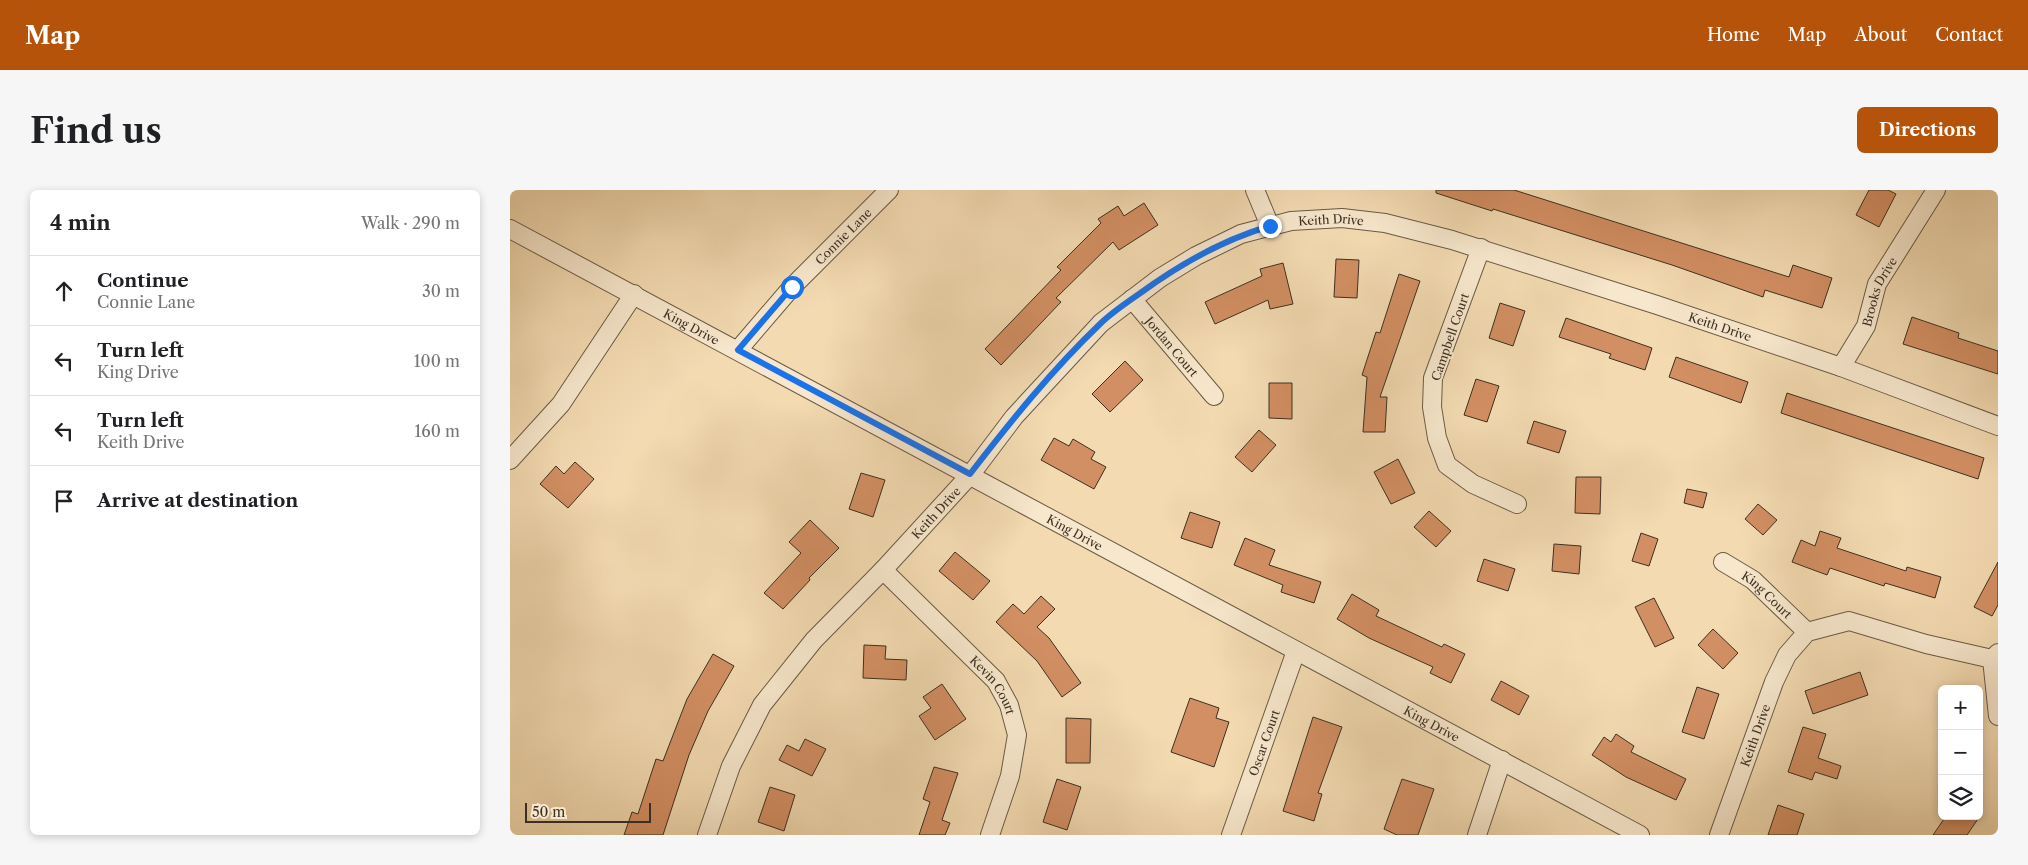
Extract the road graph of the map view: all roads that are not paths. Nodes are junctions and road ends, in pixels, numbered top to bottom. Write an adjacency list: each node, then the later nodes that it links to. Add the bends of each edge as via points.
1 (889, 190): 9 (street, Connie Lane, via 792,287)
2 (1255, 190): 4 (street)
3 (1936, 190): 10 (street, Brooks Drive, via 1877,284 1866,326)
4 (1270, 226): 6 (street, Keith Drive, via 1291,221 1342,218 1385,223); 8 (street, Keith Drive, via 1241,234 1196,256)
5 (510, 229): 7 (street, King Drive)
6 (1481, 248): 10 (street, Keith Drive); 15 (street, Campbell Court, via 1433,378 1432,407 1437,438 1448,465 1473,484)
7 (634, 294): 9 (street, King Drive); 13 (street, via 561,404)
8 (1132, 299): 11 (street, Jordan Court); 14 (street, Keith Drive, via 1100,323 1014,417)
9 (738, 350): 14 (street, King Drive)
10 (1841, 367): 12 (street, Keith Drive)
11 (1214, 396)
12 (1998, 426)
13 (510, 460)
14 (970, 474): 17 (street, Keith Drive); 19 (street, King Drive)
15 (1517, 504)
16 (1723, 562): 18 (street, King Court, via 1752,580)
17 (883, 570): 23 (street, Keith Drive, via 814,640 762,705 731,766); 24 (street, Kevin Court, via 996,681 1009,705 1016,735 1010,776)
18 (1807, 632): 20 (street, via 1848,621 1926,644); 28 (street, Keith Drive, via 1787,655 1774,682)
19 (1296, 651): 22 (street, King Drive); 25 (street, Oscar Court)
20 (1995, 656): 21 (street)
21 (1998, 716)
22 (1502, 760): 26 (street); 27 (street, King Drive)
23 (707, 835)
24 (990, 835)
25 (1230, 835)
26 (1477, 835)
27 (1640, 835)
28 (1719, 835)

